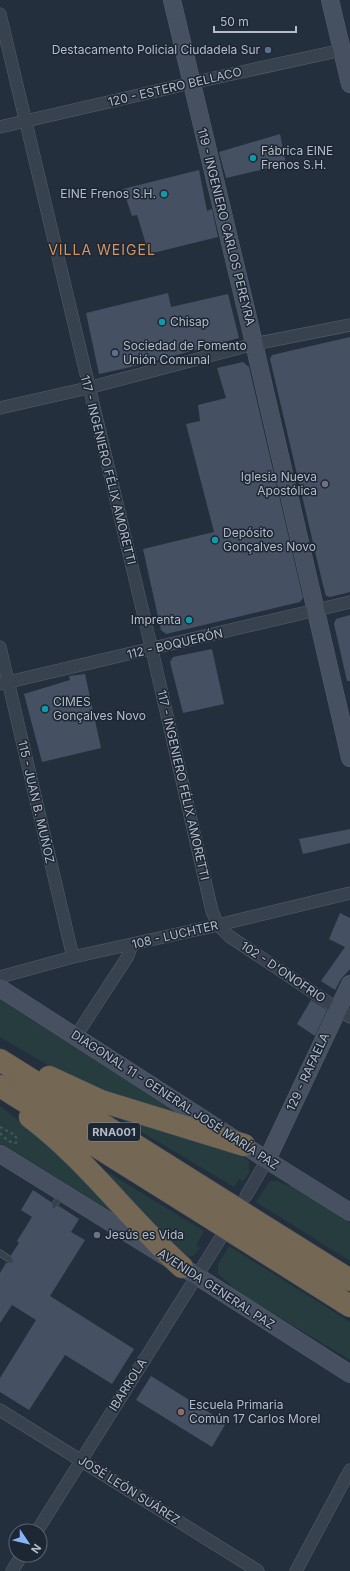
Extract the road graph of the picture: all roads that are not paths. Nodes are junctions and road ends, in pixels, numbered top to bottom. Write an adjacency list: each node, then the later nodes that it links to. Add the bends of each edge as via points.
1 (172, 0): 5 (street, 119 - INGENIERO CARLOS PEREYRA)
2 (330, 0): 4 (street)
3 (0, 14): 7 (street, 117 - INGENIERO FÉLIX AMORETTI)
4 (346, 52): 5 (street, 120 - ESTERO BELLACO); 6 (street)
5 (191, 83): 7 (street, 120 - ESTERO BELLACO); 10 (street, 119 - INGENIERO CARLOS PEREYRA)
6 (350, 84)
7 (24, 122): 8 (street, 120 - ESTERO BELLACO); 11 (street, 117 - INGENIERO FÉLIX AMORETTI)
8 (0, 127)
9 (350, 325): 10 (street)
10 (254, 344): 11 (street); 14 (street, 119 - INGENIERO CARLOS PEREYRA)
11 (88, 388): 12 (street); 16 (street, 117 - INGENIERO FÉLIX AMORETTI)
12 (0, 408)
13 (350, 602): 14 (street, 112 - BOQUERÓN)
14 (315, 610): 16 (street, 112 - BOQUERÓN); 18 (street, 119 - INGENIERO CARLOS PEREYRA)
15 (0, 647): 17 (street, 115 - JUAN B. MUÑOZ)
16 (152, 650): 17 (street, 112 - BOQUERÓN); 20 (street, 117 - INGENIERO FÉLIX AMORETTI, via 212,911)
17 (4, 683): 22 (street, 115 - JUAN B. MUÑOZ)
18 (350, 758)
19 (350, 892): 20 (street, 108 - LUCHTER)
20 (218, 925): 21 (street, 108 - LUCHTER); 26 (street, 102 - D'ONOFRIO, via 229,936)
21 (132, 944): 22 (street, 108 - LUCHTER); 27 (street, via 128,956)
22 (73, 957): 23 (street, 108 - LUCHTER)
23 (0, 977)
24 (350, 984): 26 (street, 129 - RAFAELA)
25 (0, 988): 27 (street, DIAGONAL 11 - GENERAL JOSÉ MARÍA PAZ)
26 (344, 1013): 34 (street, 129 - RAFAELA)
27 (76, 1036): 32 (street, DIAGONAL 11 - GENERAL JOSÉ MARÍA PAZ)
28 (0, 1055): 32 (highway, via 101,1101)
29 (0, 1060): 36 (highway, RNA001)
30 (0, 1086): 36 (highway, RNA001)
31 (0, 1095): 39 (highway, via 35,1121 66,1149 155,1242)
32 (244, 1145): 34 (street, DIAGONAL 11 - GENERAL JOSÉ MARÍA PAZ)
33 (1, 1158): 39 (street, AVENIDA GENERAL PAZ, via 59,1198)
34 (267, 1160): 35 (street, DIAGONAL 11 - GENERAL JOSÉ MARÍA PAZ); 36 (street, IBARROLA)
35 (350, 1212)
36 (230, 1219): 39 (street, IBARROLA); 40 (highway, RNA001, bridge, via 250,1218); 41 (highway, RNA001)
37 (0, 1253): 38 (lane)
38 (9, 1259)
39 (189, 1271): 42 (street, AVENIDA GENERAL PAZ); 44 (street, IBARROLA)
40 (350, 1280)
41 (350, 1306)
42 (350, 1374)
43 (0, 1410): 44 (street, JOSÉ LEÓN SUÁREZ)
44 (80, 1460): 46 (street, IBARROLA); 47 (street, JOSÉ LEÓN SUÁREZ)
45 (350, 1470): 48 (street)
46 (42, 1523)
47 (258, 1571)
48 (296, 1571)

